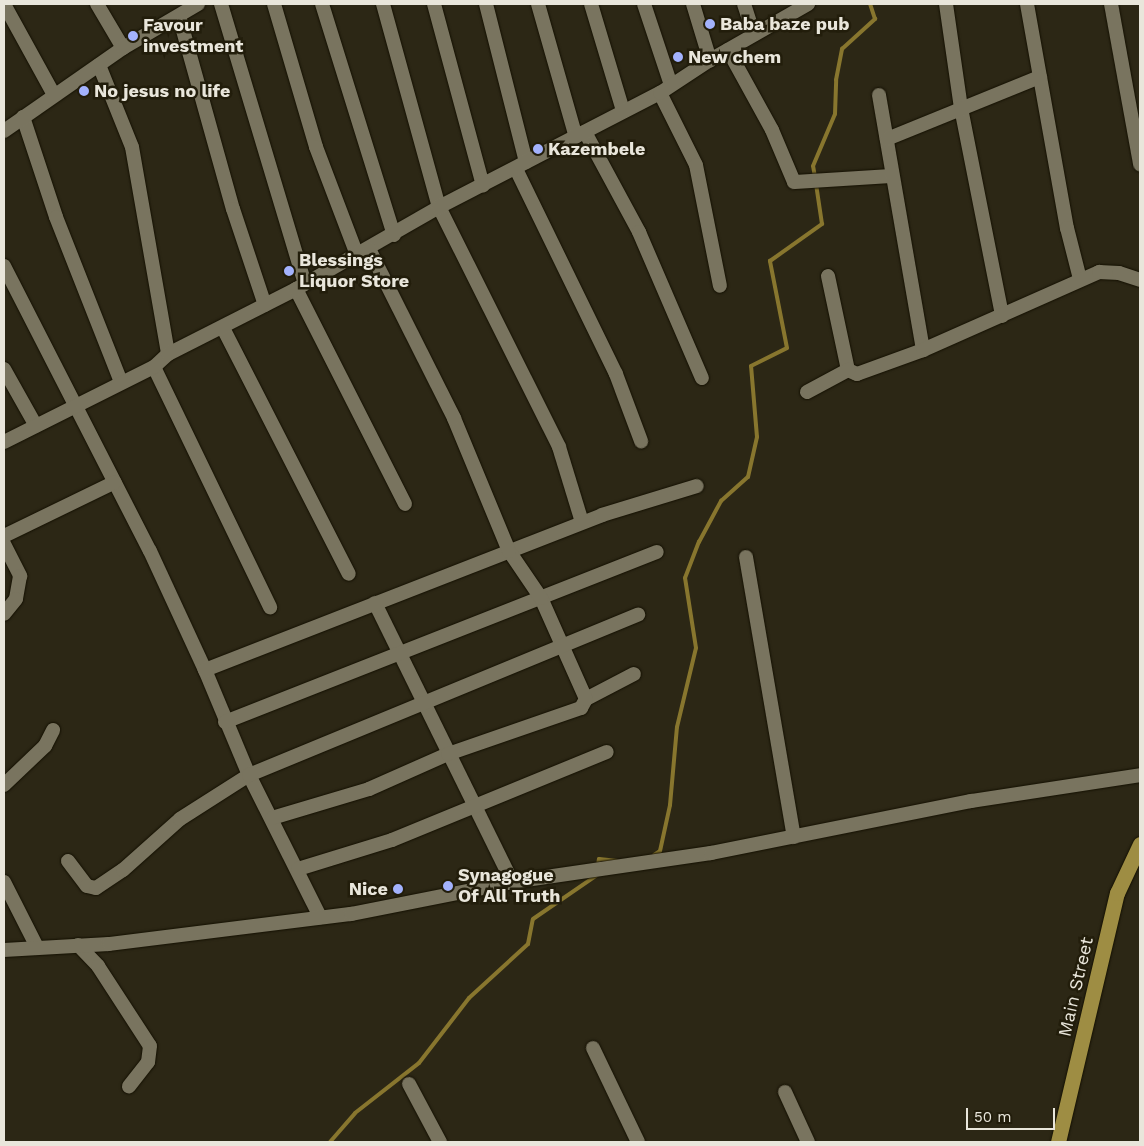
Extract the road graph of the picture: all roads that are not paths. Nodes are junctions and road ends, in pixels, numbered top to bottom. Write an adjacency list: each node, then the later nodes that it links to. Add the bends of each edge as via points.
1 (4, 4): 28 (street)
2 (97, 4): 22 (street)
3 (221, 4): 47 (street)
4 (274, 4): 42 (street, via 316,147)
5 (322, 4): 41 (street)
6 (383, 4): 40 (street)
7 (434, 4): 39 (street)
8 (486, 4): 37 (street)
9 (538, 4): 34 (street)
10 (591, 4): 31 (street)
11 (644, 4): 27 (street)
12 (693, 4): 24 (street)
13 (744, 4): 21 (street)
14 (808, 4): 19 (street)
15 (946, 4): 30 (street)
16 (1027, 4): 26 (street)
17 (1111, 4): 36 (street)
18 (193, 5): 20 (street)
19 (790, 8): 21 (street)
20 (179, 16): 22 (street); 49 (street, via 231,201)
21 (754, 34): 23 (street)
22 (123, 48): 25 (street)
23 (728, 50): 24 (street); 38 (street, via 772,130 794,182)
24 (710, 60): 27 (street)
25 (99, 65): 28 (street); 53 (street, via 132,148)
26 (1040, 77): 30 (street); 45 (street, via 1067,228)
27 (666, 89): 31 (street); 48 (street, via 696,165)
28 (54, 95): 32 (street)
29 (880, 95): 35 (street)
30 (961, 108): 35 (street); 50 (street)
31 (623, 111): 34 (street)
32 (23, 117): 33 (street); 58 (street, via 56,217)
33 (4, 131)
34 (580, 135): 37 (street); 57 (street, via 642,240)
35 (887, 139): 38 (street)
36 (1140, 164)
37 (521, 165): 39 (street); 62 (street, via 616,374)
38 (892, 176): 52 (street)
39 (482, 185): 40 (street)
40 (439, 207): 41 (street); 67 (street, via 559,447)
41 (394, 235): 42 (street)
42 (363, 252): 47 (street); 70 (street, via 454,418)
43 (4, 266): 60 (street)
44 (828, 276): 56 (street)
45 (1080, 279): 46 (street, via 1110,271); 50 (street)
46 (1140, 280)
47 (301, 286): 49 (street); 66 (street)
48 (720, 286)
49 (265, 305): 51 (street)
50 (1002, 316): 52 (street)
51 (223, 328): 53 (street); 73 (street)
52 (924, 350): 56 (street, via 864,373 852,374)
53 (168, 354): 54 (street)
54 (154, 367): 58 (street); 76 (street)
55 (4, 369): 61 (street)
56 (848, 370): 59 (street)
57 (702, 378)
58 (121, 382): 60 (street)
59 (807, 392)
60 (77, 407): 61 (street); 64 (street)
61 (36, 426): 63 (street)
62 (642, 441)
63 (4, 442)
64 (115, 482): 68 (street); 81 (street)
65 (697, 486): 67 (street, via 629,504)
66 (406, 504)
67 (582, 522): 70 (street)
68 (4, 536)
69 (4, 544): 77 (street, via 20,576 16,599)
70 (509, 551): 74 (street); 75 (street)
71 (657, 552): 74 (street, via 614,566)
72 (746, 557): 94 (street)
73 (348, 574)
74 (541, 598): 79 (street); 80 (street)
75 (375, 603): 80 (street); 81 (street)
76 (270, 607)
77 (4, 614)
78 (638, 615): 79 (street)
79 (564, 647): 83 (street); 84 (street)
80 (400, 652): 84 (street); 85 (street)
81 (205, 670): 85 (street)
82 (634, 674): 83 (street)
83 (586, 699): 88 (street, via 582,708)
84 (424, 705): 88 (street); 90 (street)
85 (224, 722): 90 (street)
86 (53, 730): 91 (street, via 45,746)
87 (607, 752): 92 (street, via 567,771)
88 (448, 754): 92 (street); 93 (street, via 370,789)
89 (1140, 774): 94 (street, via 971,801)
90 (249, 775): 93 (street); 96 (street, via 180,818 123,870 96,888 88,886)
91 (4, 785)
92 (473, 805): 97 (street, via 392,840); 99 (street)
93 (272, 818): 97 (street)
94 (794, 837): 99 (street, via 692,857)
95 (1140, 844): 111 (main road, Main Street, via 1118,888)
96 (68, 861)
97 (298, 869): 100 (street)
98 (4, 882): 102 (street)
99 (512, 882): 100 (street)
100 (320, 918): 101 (street)
101 (78, 945): 102 (street); 106 (street, via 98,966 150,1046 148,1062)
102 (37, 947): 103 (street)
103 (4, 950)
104 (593, 1048): 109 (street)
105 (409, 1084): 108 (street)
106 (129, 1086)
107 (785, 1092): 110 (street)
108 (440, 1142)
109 (638, 1142)
110 (808, 1142)
111 (1058, 1142)

